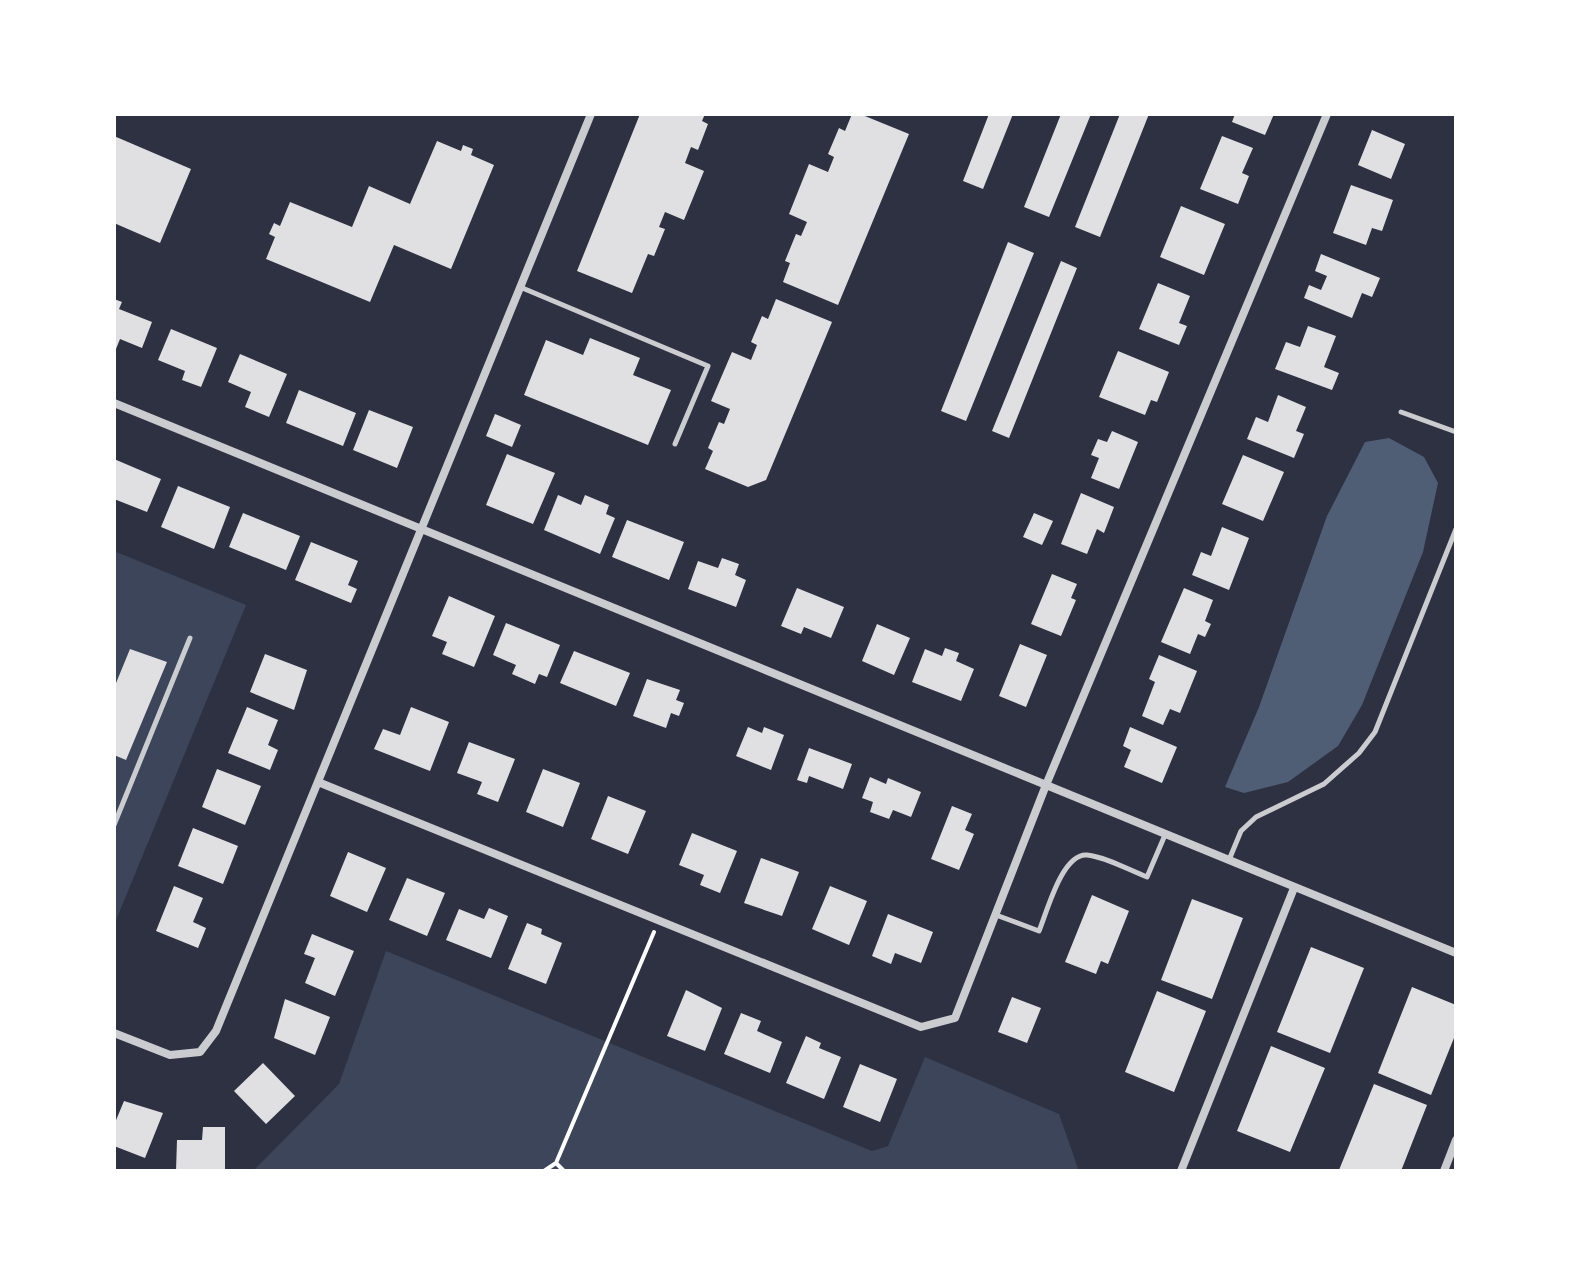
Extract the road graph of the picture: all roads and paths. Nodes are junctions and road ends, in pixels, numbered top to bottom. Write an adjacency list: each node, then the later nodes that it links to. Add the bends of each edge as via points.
1 (591, 114): 3 (street)
2 (1327, 114): 12 (street)
3 (520, 287): 7 (lane, via 708,366); 9 (street)
4 (114, 403): 9 (street)
5 (1401, 412): 6 (lane)
6 (1456, 432)
7 (675, 444)
8 (1456, 529): 15 (lane, via 1375,732 1324,784 1256,817 1241,831)
9 (422, 530): 11 (street); 12 (street)
10 (190, 638): 13 (lane)
11 (318, 782): 18 (street); 20 (street, via 216,1031 200,1052 170,1055)
12 (1046, 785): 14 (street); 17 (street)
13 (114, 825)
14 (1165, 835): 15 (street); 17 (lane, via 1147,877 1077,855 1062,874 1039,931)
15 (1228, 861): 16 (street)
16 (1294, 888): 19 (street); 25 (street)
17 (996, 915): 18 (street, via 955,1018 921,1027)
18 (659, 920): 22 (path)
19 (1456, 953)
20 (114, 1033)
21 (1456, 1140): 26 (street)
22 (556, 1163): 23 (path); 24 (path)
23 (544, 1171)
24 (564, 1171)
25 (1181, 1171)
26 (1444, 1171)

